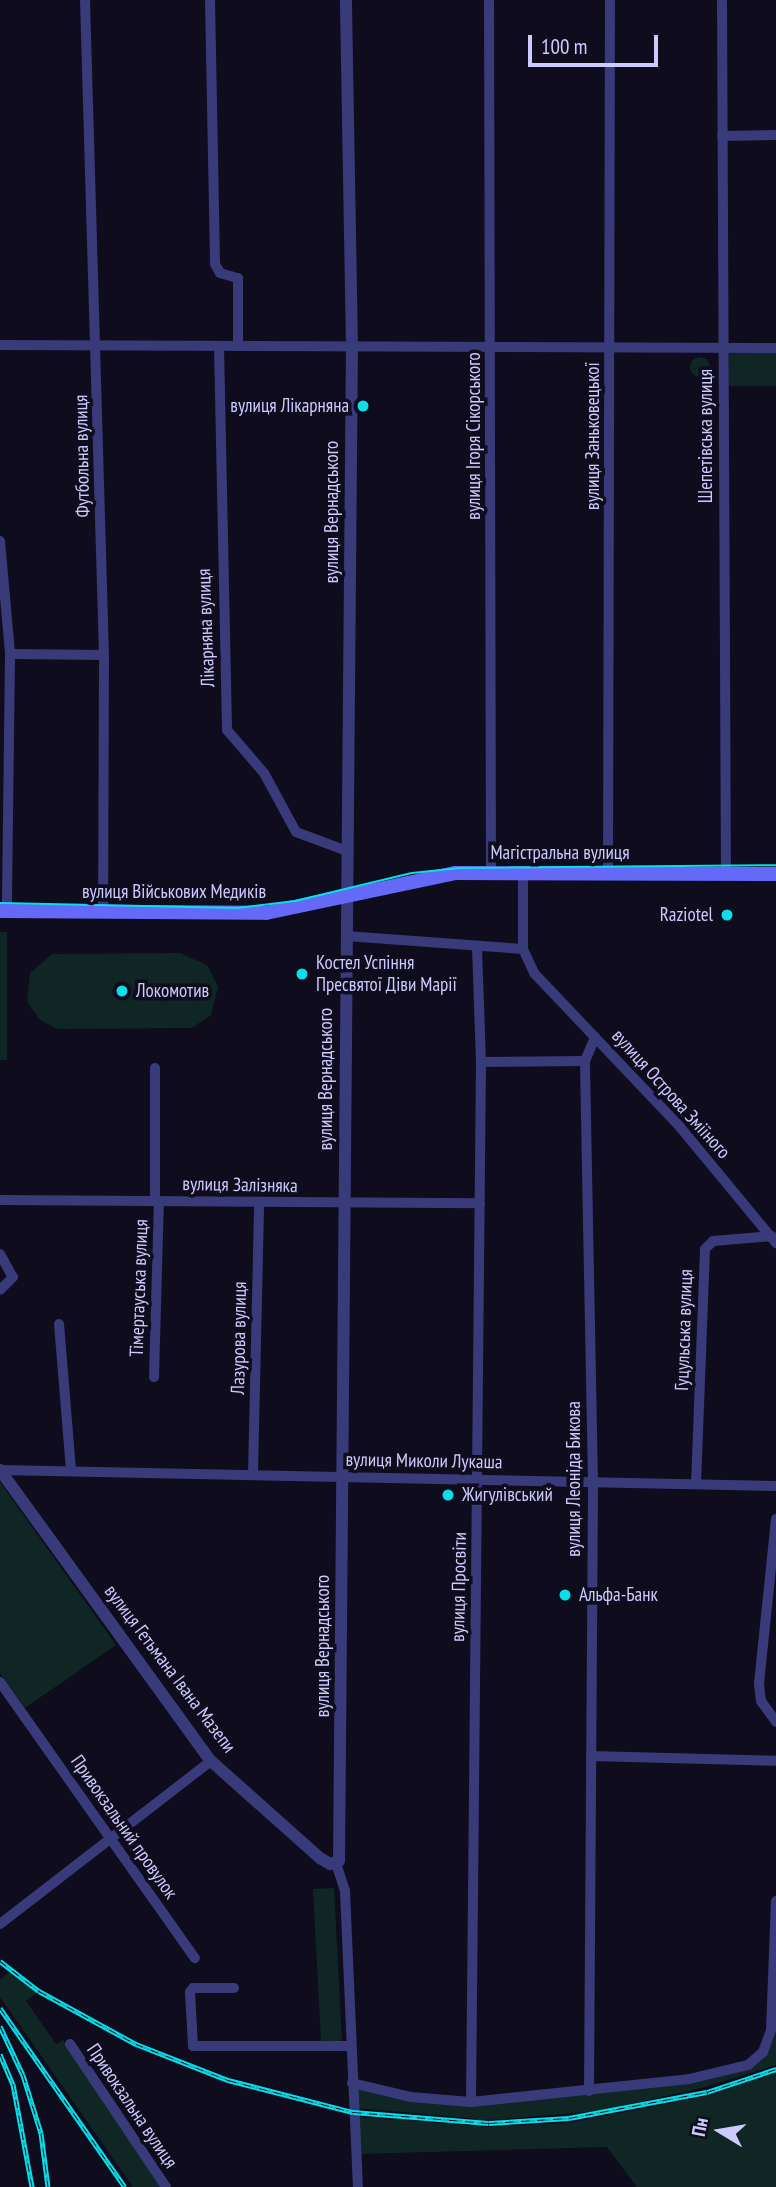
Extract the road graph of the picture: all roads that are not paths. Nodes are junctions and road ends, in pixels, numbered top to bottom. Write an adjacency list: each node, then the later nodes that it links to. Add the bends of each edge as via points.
1 (85, 0): 10 (street, Футбольна вулиця)
2 (210, 0): 12 (street, via 215,264 220,273 238,278)
3 (346, 0): 13 (street, вулиця Вернадського)
4 (489, 0): 17 (street, вулиця Ігоря Сікорського)
5 (610, 0): 14 (street, вулиця Заньковецької)
6 (722, 0): 8 (street, Шепетівська вулиця)
7 (776, 135): 8 (street)
8 (722, 136): 15 (street, Шепетівська вулиця)
9 (0, 345): 10 (street)
10 (97, 345): 11 (street); 20 (street, Футбольна вулиця)
11 (219, 346): 12 (street); 21 (street, Лікарняна вулиця, via 227,730 264,773 296,832)
12 (238, 346): 13 (street)
13 (352, 348): 17 (street); 21 (street, вулиця Вернадського)
14 (611, 348): 15 (street); 17 (street); 24 (street, вулиця Заньковецької)
15 (723, 348): 16 (street); 22 (street, Шепетівська вулиця)
16 (776, 348)
17 (492, 350): 23 (street, вулиця Ігоря Сікорського)
18 (0, 541): 19 (street)
19 (10, 654): 20 (street); 28 (street)
20 (104, 655): 29 (street, Футбольна вулиця)
21 (347, 851): 27 (street, вулиця Вернадського)
22 (726, 871): 24 (main road, Магістральна вулиця); 26 (main road, Магістральна вулиця)
23 (491, 872): 25 (main road, Магістральна вулиця); 27 (main road, Магістральна вулиця, via 436,875)
24 (608, 872): 25 (main road, Магістральна вулиця)
25 (523, 873): 32 (street)
26 (776, 874)
27 (346, 898): 29 (main road, вулиця Військових Медиків, via 266,913); 30 (street, вулиця Вернадського)
28 (4, 911): 29 (main road, вулиця Військових Медиків)
29 (103, 912)
30 (346, 936): 31 (street); 39 (street, вулиця Вернадського)
31 (477, 946): 32 (street); 35 (street, вулиця Просвіти)
32 (523, 949): 33 (street, вулиця Острова Зміїного, via 534,973)
33 (595, 1037): 34 (street, вулиця Леоніда Бикова); 42 (street, вулиця Острова Зміїного, via 680,1127)
34 (585, 1061): 35 (street); 52 (street, вулиця Леоніда Бикова)
35 (481, 1062): 40 (street, вулиця Просвіти)
36 (155, 1068): 38 (street, Тімертауська вулиця)
37 (0, 1200): 38 (street, вулиця Залізняка)
38 (157, 1201): 41 (street, вулиця Залізняка); 46 (street, Тімертауська вулиця)
39 (345, 1203): 40 (street, вулиця Залізняка); 41 (street, вулиця Залізняка); 50 (street, вулиця Вернадського)
40 (480, 1203): 51 (street, вулиця Просвіти)
41 (259, 1204): 49 (street, Лазурова вулиця)
42 (774, 1240): 53 (street, Гуцульська вулиця, via 713,1241 705,1249)
43 (0, 1254): 44 (street, via 13,1277)
44 (0, 1290)
45 (59, 1324): 48 (street)
46 (154, 1377)
47 (0, 1470): 48 (street, вулиця Миколи Лукаша); 60 (street, вулиця Гетьмана Івана Мазепи)
48 (71, 1471): 49 (street, вулиця Миколи Лукаша)
49 (253, 1474): 50 (street, вулиця Миколи Лукаша)
50 (343, 1477): 51 (street, вулиця Миколи Лукаша); 62 (street, вулиця Вернадського, via 342,1850)
51 (478, 1479): 52 (street, вулиця Миколи Лукаша); 71 (street, вулиця Просвіти)
52 (593, 1482): 53 (street, вулиця Миколи Лукаша); 58 (street, вулиця Леоніда Бикова)
53 (696, 1484): 54 (street, вулиця Миколи Лукаша)
54 (776, 1486)
55 (776, 1518): 57 (street, via 759,1684 761,1701)
56 (0, 1682): 61 (street, Привокзальний провулок)
57 (776, 1722)
58 (591, 1756): 59 (street); 70 (street, вулиця Леоніда Бикова)
59 (776, 1760)
60 (211, 1761): 61 (street); 62 (street, вулиця Гетьмана Івана Мазепи, via 320,1858)
61 (110, 1835): 64 (street); 65 (street, Привокзальний провулок)
62 (336, 1863): 68 (street, вулиця Вернадського, via 345,1891)
63 (776, 1900): 70 (street, via 771,2030 757,2059 689,2079)
64 (0, 1924)
65 (195, 1958)
66 (234, 1988): 68 (street, via 193,1988 190,1992 193,2046)
67 (70, 2044): 72 (street, Привокзальна вулиця)
68 (351, 2046): 69 (street, вулиця Вернадського)
69 (352, 2083): 71 (street, via 411,2097); 73 (street, вулиця Вернадського)
70 (589, 2091): 71 (street)
71 (471, 2102)
72 (166, 2187)
73 (358, 2187)

